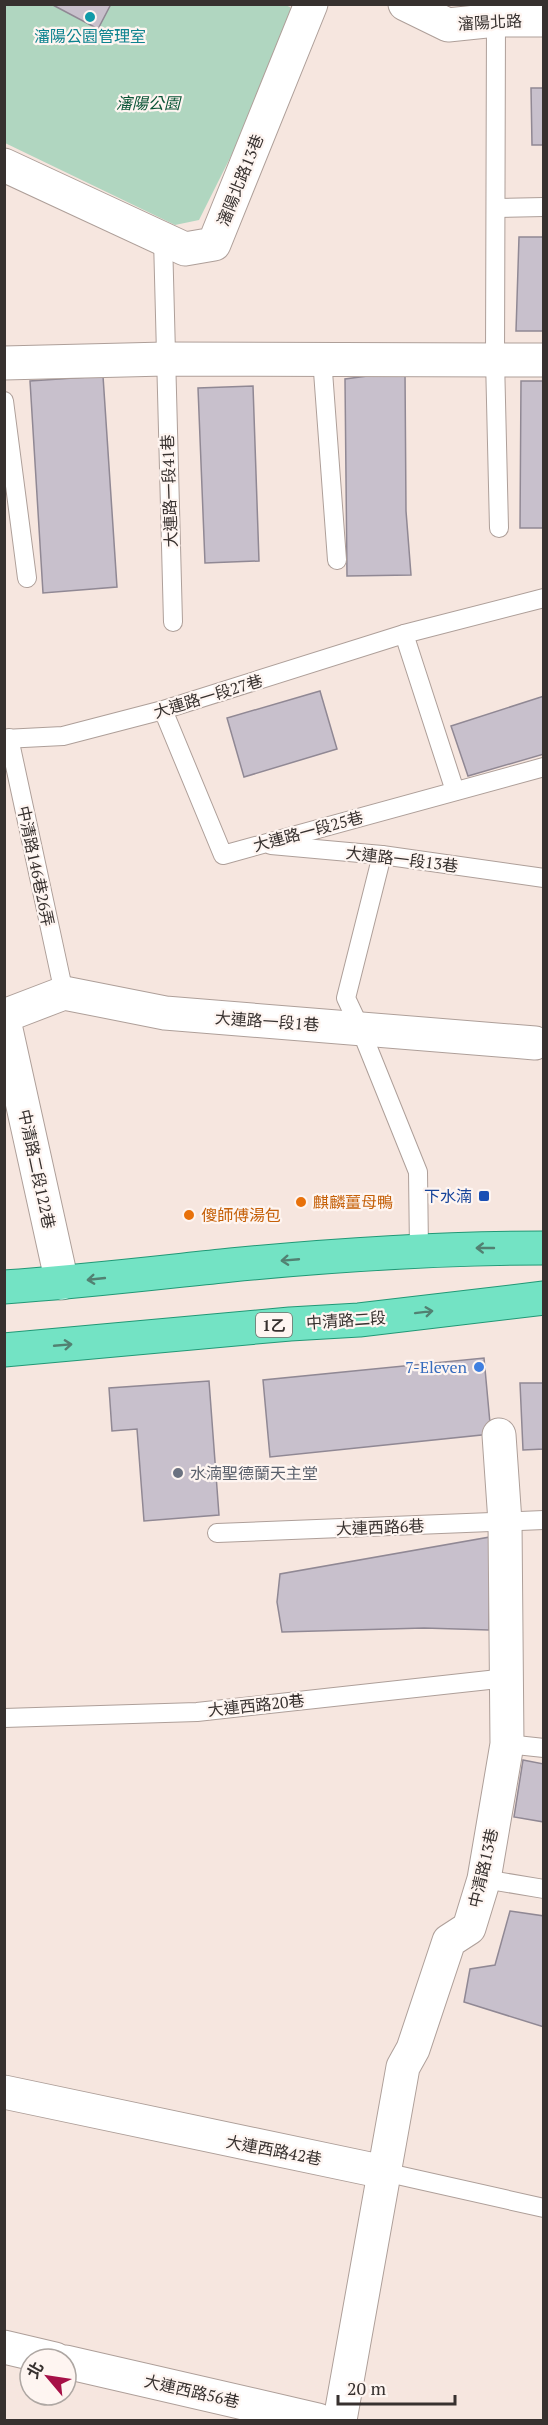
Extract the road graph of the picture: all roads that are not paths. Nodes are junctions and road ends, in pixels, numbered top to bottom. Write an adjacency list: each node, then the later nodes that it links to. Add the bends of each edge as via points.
1 (311, 4): 8 (street, 瀋陽北路13巷, via 214,244 185,249)
2 (405, 4): 3 (street, 瀋陽北路, via 448,25)
3 (496, 20): 4 (street, 瀋陽北路); 7 (lane)
4 (543, 20)
5 (4, 165): 8 (street, 瀋陽北路13巷)
6 (543, 207): 7 (lane)
7 (495, 208): 11 (lane)
8 (163, 239): 10 (lane, 大連路一段41巷)
9 (322, 358): 10 (street); 11 (street); 16 (lane)
10 (165, 359): 13 (street); 19 (lane, 大連路一段41巷)
11 (495, 359): 12 (street); 15 (lane)
12 (543, 360)
13 (4, 363)
14 (4, 401): 17 (lane)
15 (499, 528)
16 (337, 560)
17 (27, 578)
18 (543, 598): 20 (lane, 大連路一段27巷)
19 (173, 622)
20 (404, 634): 21 (lane, 大連路一段27巷); 24 (lane)
21 (163, 710): 22 (lane, 大連路一段27巷, via 63,736); 25 (lane, 大連路一段25巷, via 223,855)
22 (7, 739): 28 (lane, 中清路146巷26弄)
23 (543, 766): 24 (lane, 大連路一段25巷)
24 (455, 791): 25 (lane, 大連路一段25巷)
25 (261, 844): 26 (lane, 大連路一段13巷)
26 (382, 855): 27 (lane, 大連路一段13巷); 30 (lane, via 346,998)
27 (543, 878)
28 (64, 993): 29 (street); 30 (street, 大連路一段1巷, via 165,1013)
29 (4, 1018): 34 (street, 中清路二段122巷)
30 (360, 1028): 31 (street, 大連路一段1巷); 33 (lane, via 418,1172)
31 (535, 1043)
32 (543, 1248): 33 (main road, one-way to 33)
33 (419, 1250): 34 (main road, one-way to 34)
34 (62, 1283): 35 (main road)
35 (4, 1287)
36 (543, 1298): 37 (main road, 中清路二段 / 1乙, one-way to 36, via 359,1320)
37 (4, 1350)
38 (499, 1435): 40 (street, 中清路13巷)
39 (543, 1520): 40 (lane, 大連西路6巷)
40 (505, 1522): 41 (lane, 大連西路6巷); 42 (street, 中清路13巷)
41 (217, 1533)
42 (507, 1678): 43 (lane, 大連西路20巷, via 197,1712); 44 (street, 中清路13巷)
43 (4, 1718)
44 (507, 1744): 45 (lane); 46 (street, 中清路13巷)
45 (543, 1748)
46 (484, 1879): 47 (lane); 49 (street, 中清路13巷, via 469,1928 449,1941 413,2049 403,2067)
47 (543, 1888)
48 (4, 2092): 49 (street, 大連西路42巷)
49 (384, 2172): 50 (lane, 大連西路42巷); 53 (street, 中清路13巷)
50 (543, 2208)
51 (78, 2365): 52 (street, 大連西路56巷)
52 (318, 2421)
53 (340, 2421)

